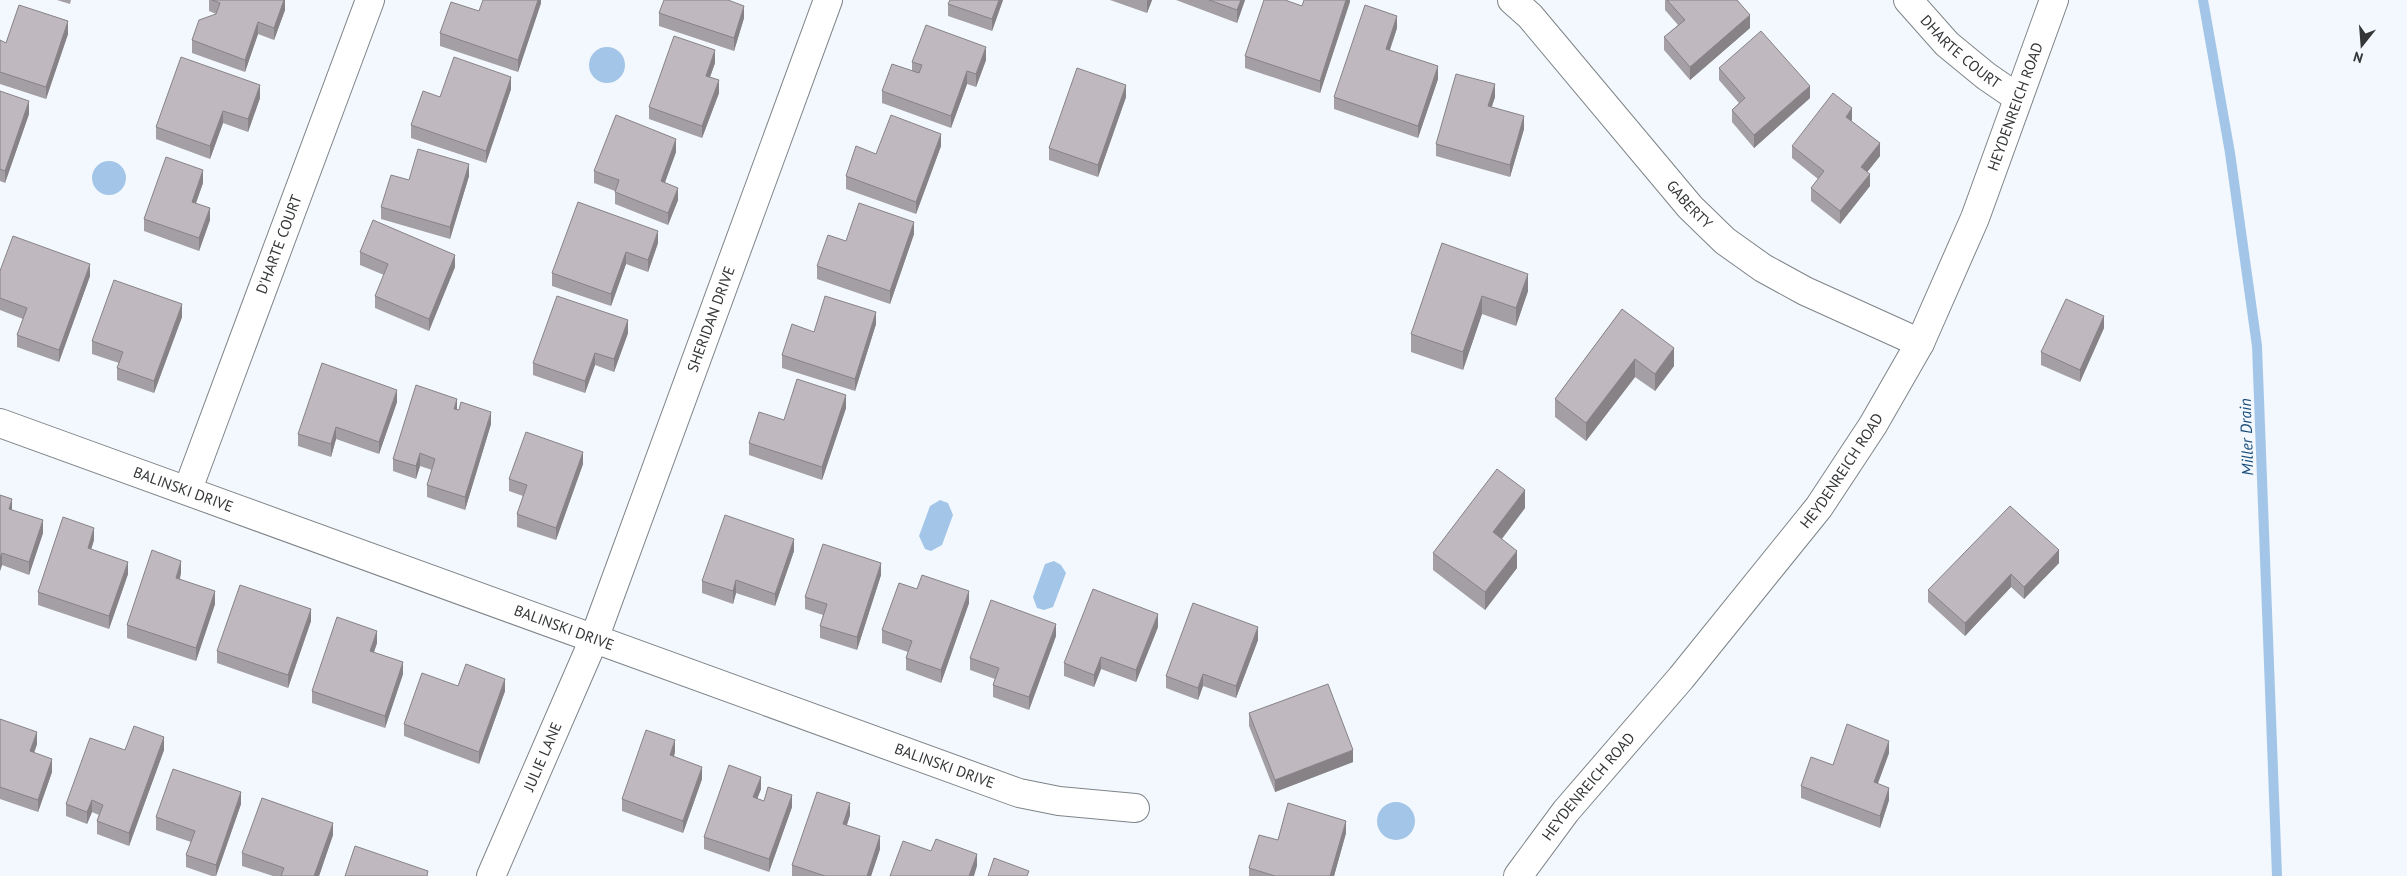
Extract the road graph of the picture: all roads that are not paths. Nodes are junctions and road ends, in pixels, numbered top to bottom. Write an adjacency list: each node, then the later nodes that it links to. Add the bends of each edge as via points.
1 (370, 0): 9 (street, D'HARTE COURT)
2 (828, 0): 10 (street, SHERIDAN DRIVE)
3 (1512, 0): 7 (street, GABERTY, via 1530,16 1690,207 1725,241 1763,268 1805,291)
4 (1908, 0): 6 (street, DHARTE COURT, via 1947,44)
5 (2054, 0): 6 (street, HEYDENREICH ROAD)
6 (2018, 98): 7 (street, HEYDENREICH ROAD, via 1975,218)
7 (1920, 343): 13 (street, HEYDENREICH ROAD, via 1873,425 1819,507 1681,678 1566,811)
8 (0, 423): 9 (street, BALINSKI DRIVE)
9 (188, 489): 10 (street, BALINSKI DRIVE)
10 (594, 639): 11 (street, BALINSKI DRIVE, via 1019,793 1059,801); 12 (street, JULIE LANE)
11 (1135, 808)
12 (492, 876)
13 (1518, 876)

